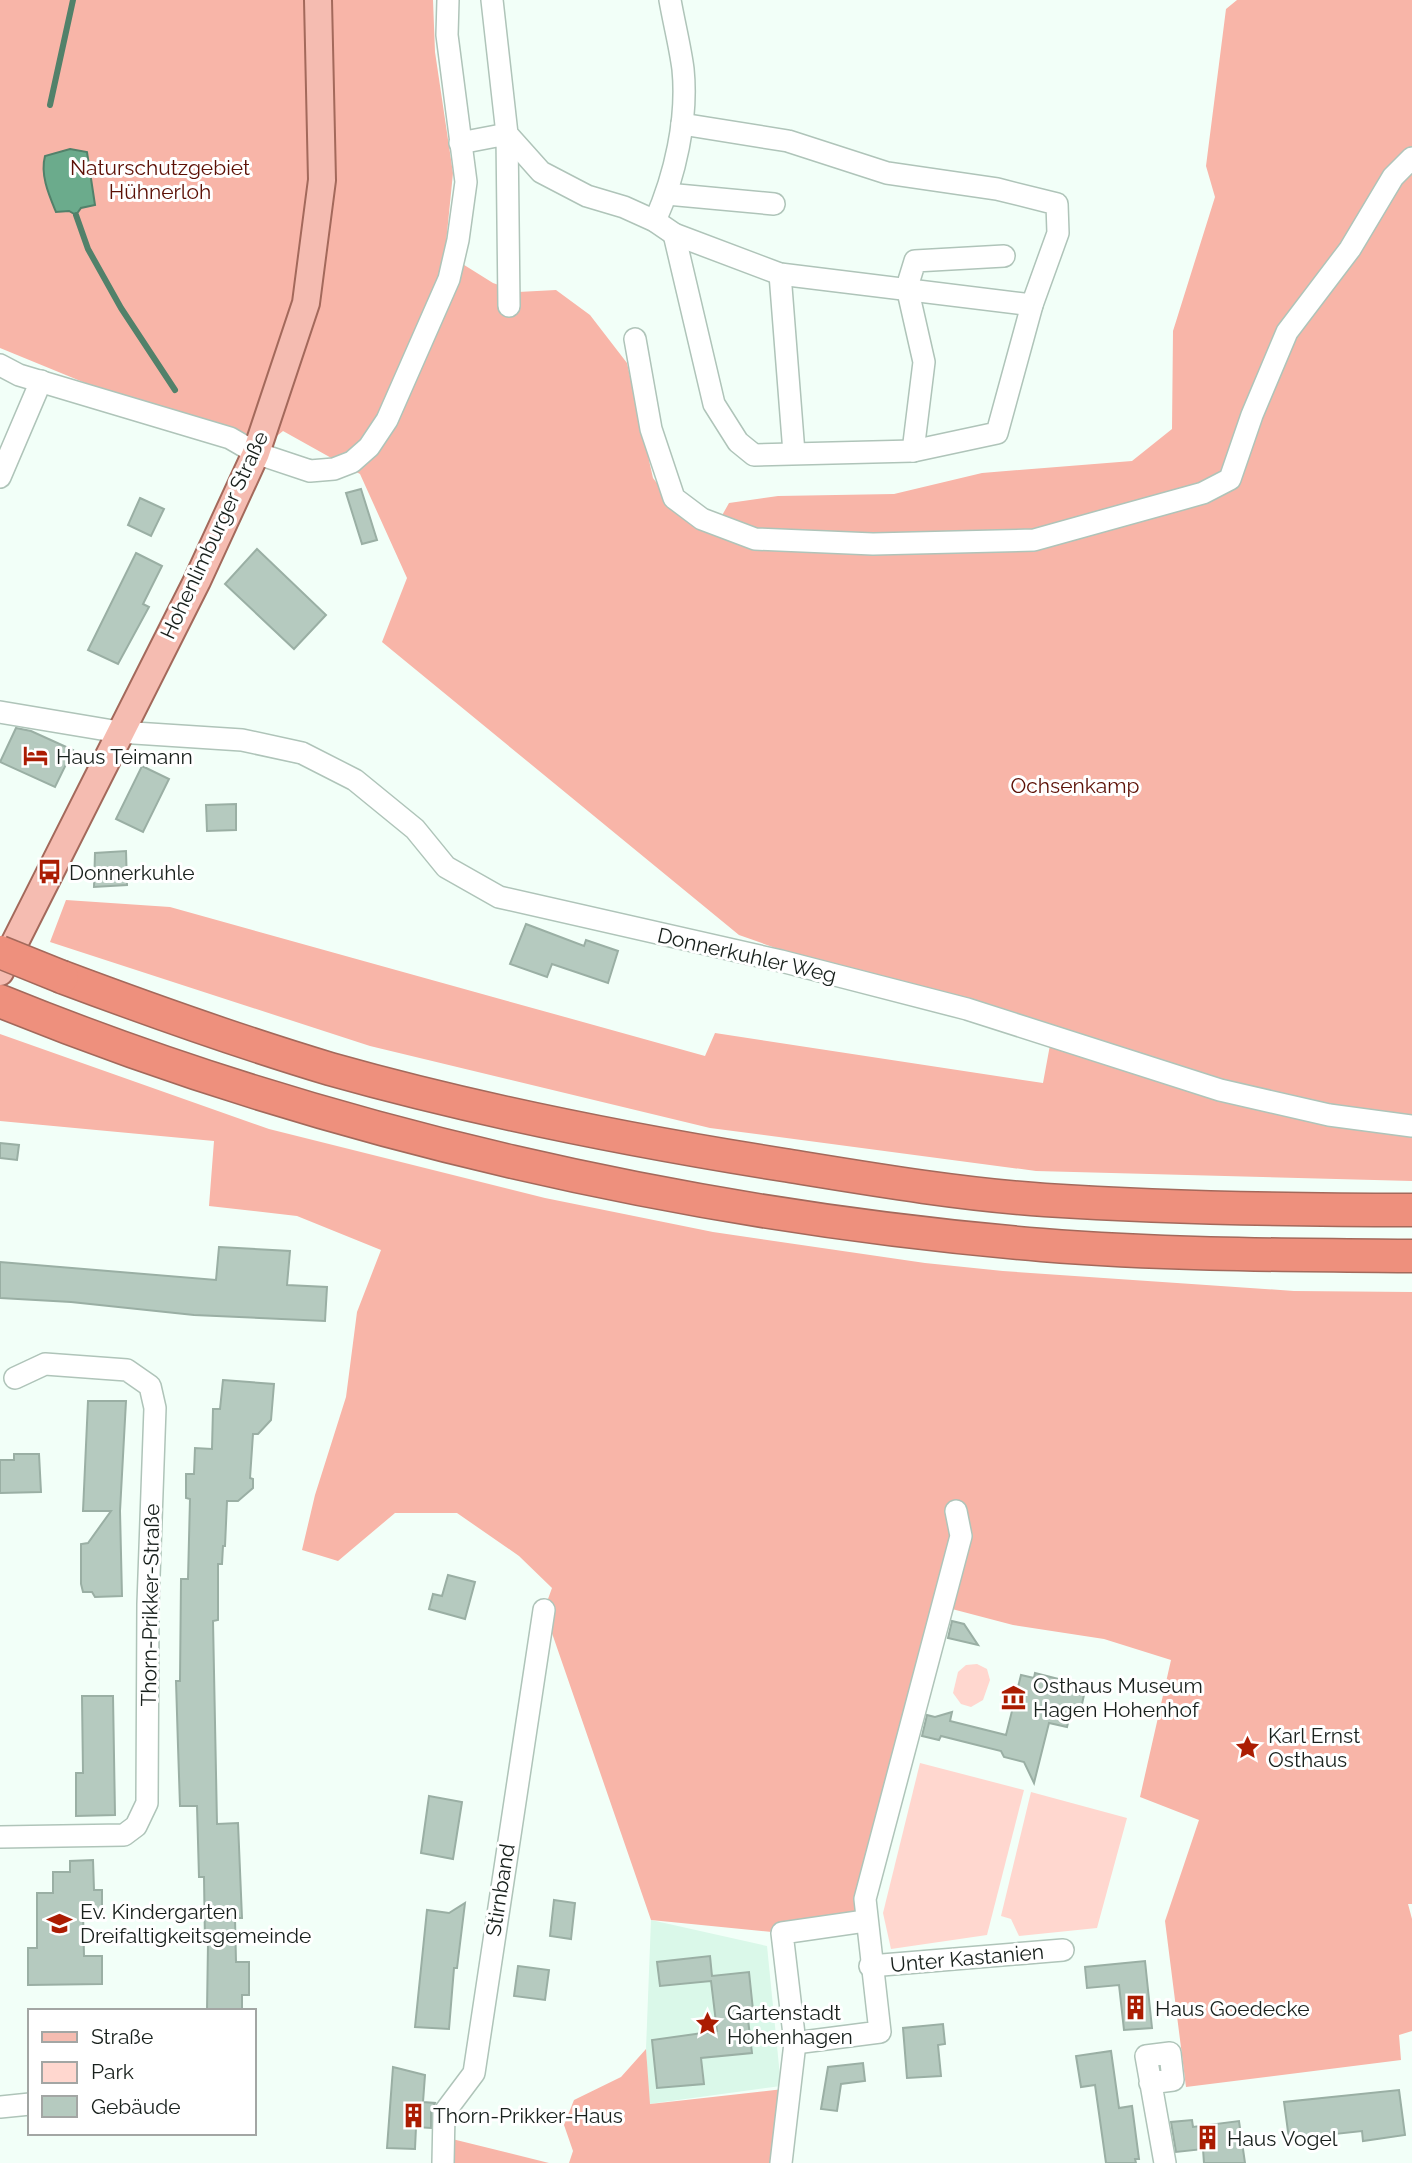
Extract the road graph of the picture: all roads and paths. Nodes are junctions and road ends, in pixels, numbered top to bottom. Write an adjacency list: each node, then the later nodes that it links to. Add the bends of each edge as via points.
1 (318, 0): 22 (main road, Hohenlimburger Straße, via 321,180 306,303)
2 (448, 0): 7 (street, via 447,35)
3 (492, 0): 6 (street)
4 (670, 0): 5 (street, via 683,71)
5 (682, 124): 9 (street); 16 (street, via 788,141 887,173 997,189 1057,204 1058,233)
6 (507, 134): 7 (street); 11 (street, via 541,172); 17 (street)
7 (460, 143): 22 (street, via 466,182 449,279 387,420 369,447 352,462 334,469 310,471)
8 (1412, 158): 18 (street, via 1393,177 1350,249 1287,332 1230,480 1203,493 1034,540 873,544 755,539 702,519 674,498 651,429)
9 (667, 194): 10 (street); 11 (street)
10 (774, 204)
11 (654, 222): 12 (street)
12 (674, 234): 14 (street); 23 (street, via 714,404 738,442 754,455)
13 (1004, 256): 15 (street, via 915,261)
14 (780, 274): 15 (street); 23 (street)
15 (907, 287): 16 (street); 21 (street, via 924,362)
16 (1032, 304): 21 (street, via 997,433)
17 (509, 306)
18 (635, 340)
19 (0, 365): 20 (street)
20 (41, 381): 22 (street, via 230,438); 24 (street)
21 (913, 451): 23 (street)
22 (256, 453): 26 (main road, Hohenlimburger Straße, via 197,581)
23 (793, 453)
24 (0, 478)
25 (0, 712): 26 (street, Donnerkuhler Weg)
26 (118, 732): 28 (main road, Hohenlimburger Straße); 30 (street, Donnerkuhler Weg, via 242,740 302,753 355,780 415,829 446,867 499,897 967,1009 1220,1090 1329,1115)
27 (0, 951): 31 (highway, bridge, via 164,1015 331,1069 679,1149 1042,1200 1265,1210)
28 (0, 972)
29 (0, 1001): 32 (highway, via 182,1067 316,1108 474,1152 671,1195 835,1221 1042,1245)
30 (1412, 1126)
31 (1412, 1210)
32 (1412, 1256)
33 (15, 1378): 36 (street, Thorn-Prikker-Straße, via 45,1364 127,1370 150,1386 155,1408 147,1802 136,1826 124,1835)
34 (956, 1511): 37 (street, via 961,1536 865,1899)
35 (544, 1610): 44 (street, Stirnband, via 474,2073 444,2113)
36 (0, 1837)
37 (865, 1921): 39 (street); 40 (street, via 782,1933)
38 (1063, 1950): 39 (street, Unter Kastanien)
39 (870, 1966): 40 (street, via 880,2032)
40 (795, 2043): 45 (street)
41 (1150, 2083): 46 (street)
42 (28, 2104): 43 (street)
43 (0, 2107)
44 (443, 2163)
45 (781, 2163)
46 (1165, 2163)

